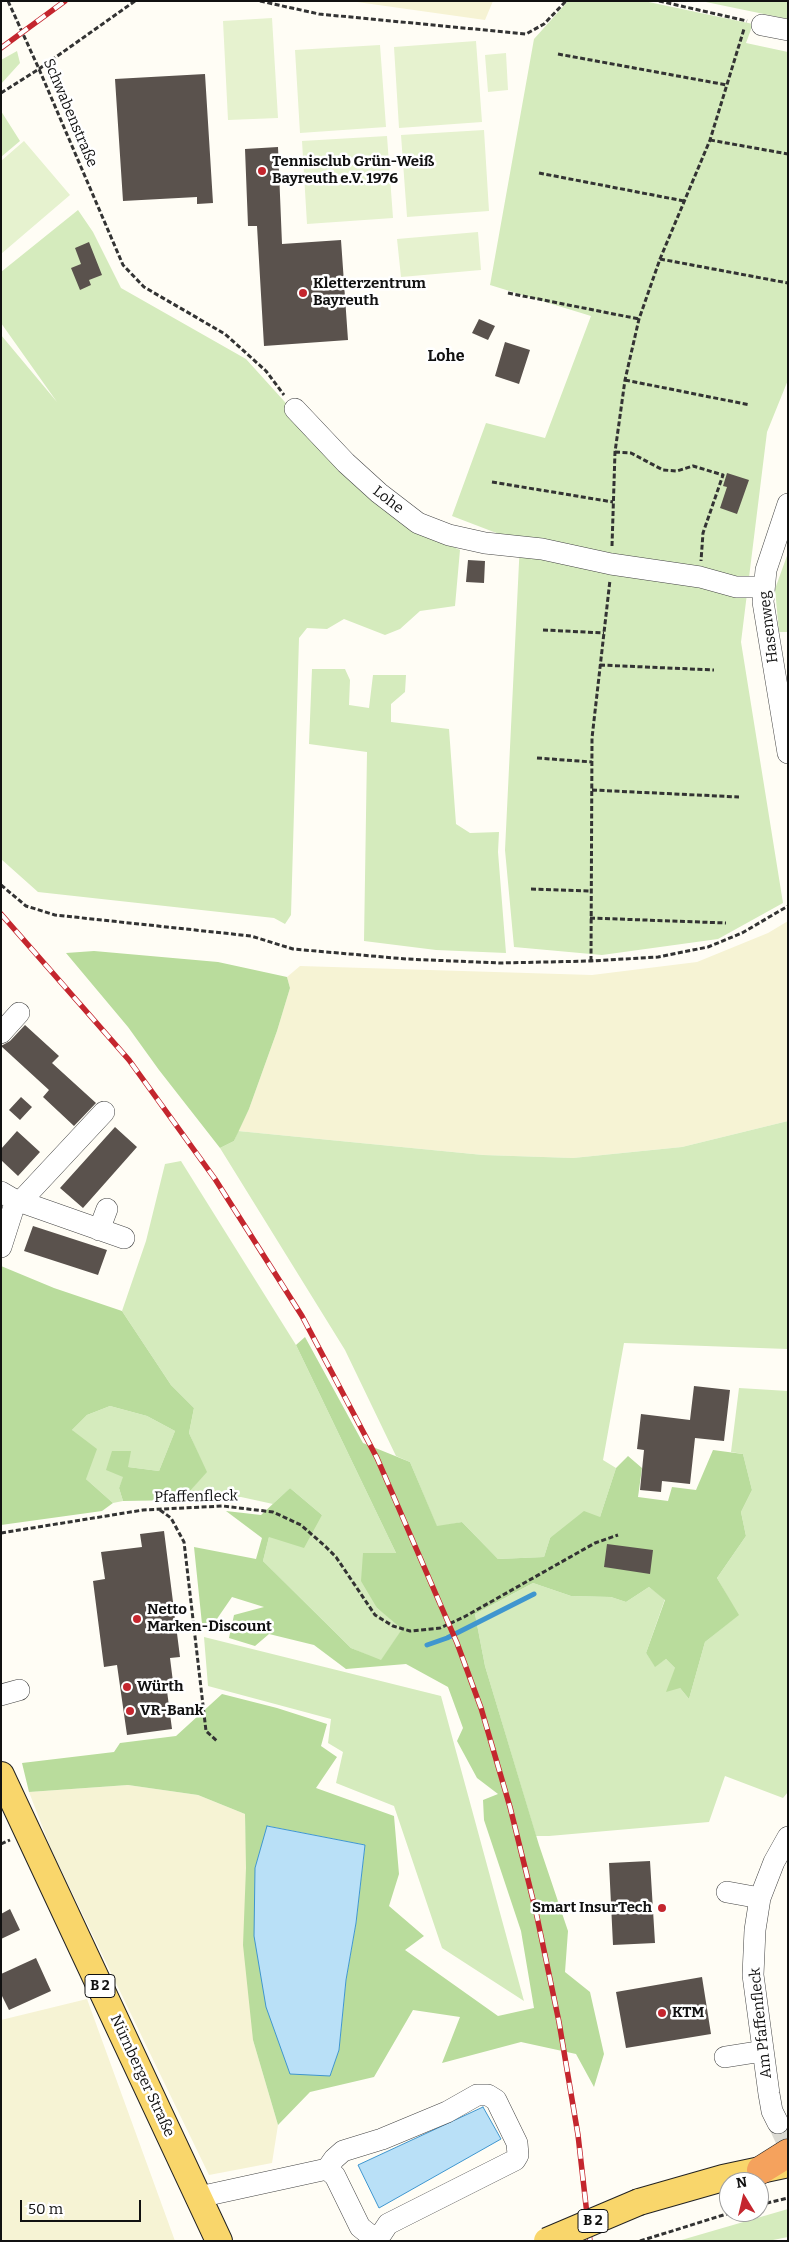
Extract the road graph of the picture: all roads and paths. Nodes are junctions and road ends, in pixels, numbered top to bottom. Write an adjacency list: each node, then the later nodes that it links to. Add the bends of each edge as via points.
1 (8, 1): 9 (path, Schwabenstraße)
2 (135, 1): 9 (path)
3 (260, 1): 4 (path, via 319,14 526,34 544,24)
4 (566, 1)
5 (659, 1): 6 (path)
6 (754, 23): 7 (street); 10 (path)
7 (788, 30)
8 (558, 54): 10 (path)
9 (40, 69): 11 (path); 22 (path, Schwabenstraße, via 123,265 144,287 225,334 266,371)
10 (727, 85): 12 (path)
11 (1, 94)
12 (710, 140): 13 (path); 15 (path)
13 (788, 154)
14 (539, 173): 15 (path)
15 (684, 201): 16 (path)
16 (660, 259): 17 (path); 19 (path)
17 (788, 283)
18 (508, 293): 19 (path)
19 (639, 319): 20 (path)
20 (625, 380): 21 (path); 23 (path)
21 (750, 405)
22 (295, 409): 27 (street, Lohe, via 346,464 418,523 449,535 485,543 542,549)
23 (615, 452): 25 (path); 28 (path, via 631,453 663,470 677,471 693,466 723,475 703,533)
24 (492, 482): 25 (path)
25 (613, 502): 27 (path)
26 (788, 504): 29 (street, Hasenweg, via 766,570)
27 (611, 564): 28 (street, Lohe); 31 (path)
28 (700, 577): 29 (street, Lohe, via 736,587)
29 (764, 587): 34 (street, Hasenweg, via 763,602)
30 (542, 630): 31 (path)
31 (604, 633): 32 (path)
32 (600, 665): 33 (path); 36 (path)
33 (714, 670)
34 (788, 753)
35 (537, 758): 36 (path)
36 (592, 762): 37 (path)
37 (592, 790): 38 (path); 41 (path)
38 (739, 797)
39 (1, 885): 45 (path, via 26,906 55,915 251,936 293,949 406,959)
40 (531, 889): 41 (path)
41 (591, 891): 43 (path)
42 (788, 906): 45 (path, via 742,934 708,947 658,957)
43 (590, 918): 44 (path); 45 (path)
44 (726, 923)
45 (591, 961)
46 (19, 1013): 47 (street)
47 (1, 1033)
48 (104, 1112): 49 (street)
49 (13, 1198): 51 (street); 53 (street)
50 (107, 1209): 51 (street)
51 (100, 1230): 52 (street)
52 (124, 1238)
53 (1, 1247)
54 (158, 1509): 55 (path, Pfaffenfleck); 56 (path, Pfaffenfleck, via 223,1506 274,1512 291,1519 336,1557 375,1615 393,1626 410,1631 440,1628 464,1617 595,1542); 57 (path, via 171,1518 184,1542 206,1731)
55 (1, 1533)
56 (618, 1535)
57 (217, 1741)
58 (1, 1775): 69 (main road, Nürnberger Straße / B 2)
59 (788, 1837): 61 (street, Am Pfaffenfleck)
60 (727, 1892): 61 (street)
61 (760, 1898): 62 (street, Am Pfaffenfleck, via 753,1975)
62 (763, 2051): 63 (street); 64 (street, Am Pfaffenfleck, via 768,2094)
63 (725, 2057)
64 (778, 2123)
65 (788, 2153): 68 (highway)
66 (788, 2164): 68 (main road, B 2)
67 (327, 2169): 67 (street, via 343,2151 447,2112 477,2095 488,2095 496,2100 517,2143 515,2160 388,2224 376,2236 360,2227 334,2176); 69 (street)
68 (761, 2170): 74 (main road, B 2, bridge, via 639,2202)
69 (199, 2197): 73 (main road, Nürnberger Straße / B 2)
70 (788, 2198): 71 (path)
71 (769, 2203)
72 (719, 2216): 75 (path)
73 (220, 2241)
74 (547, 2241)
75 (640, 2241)

